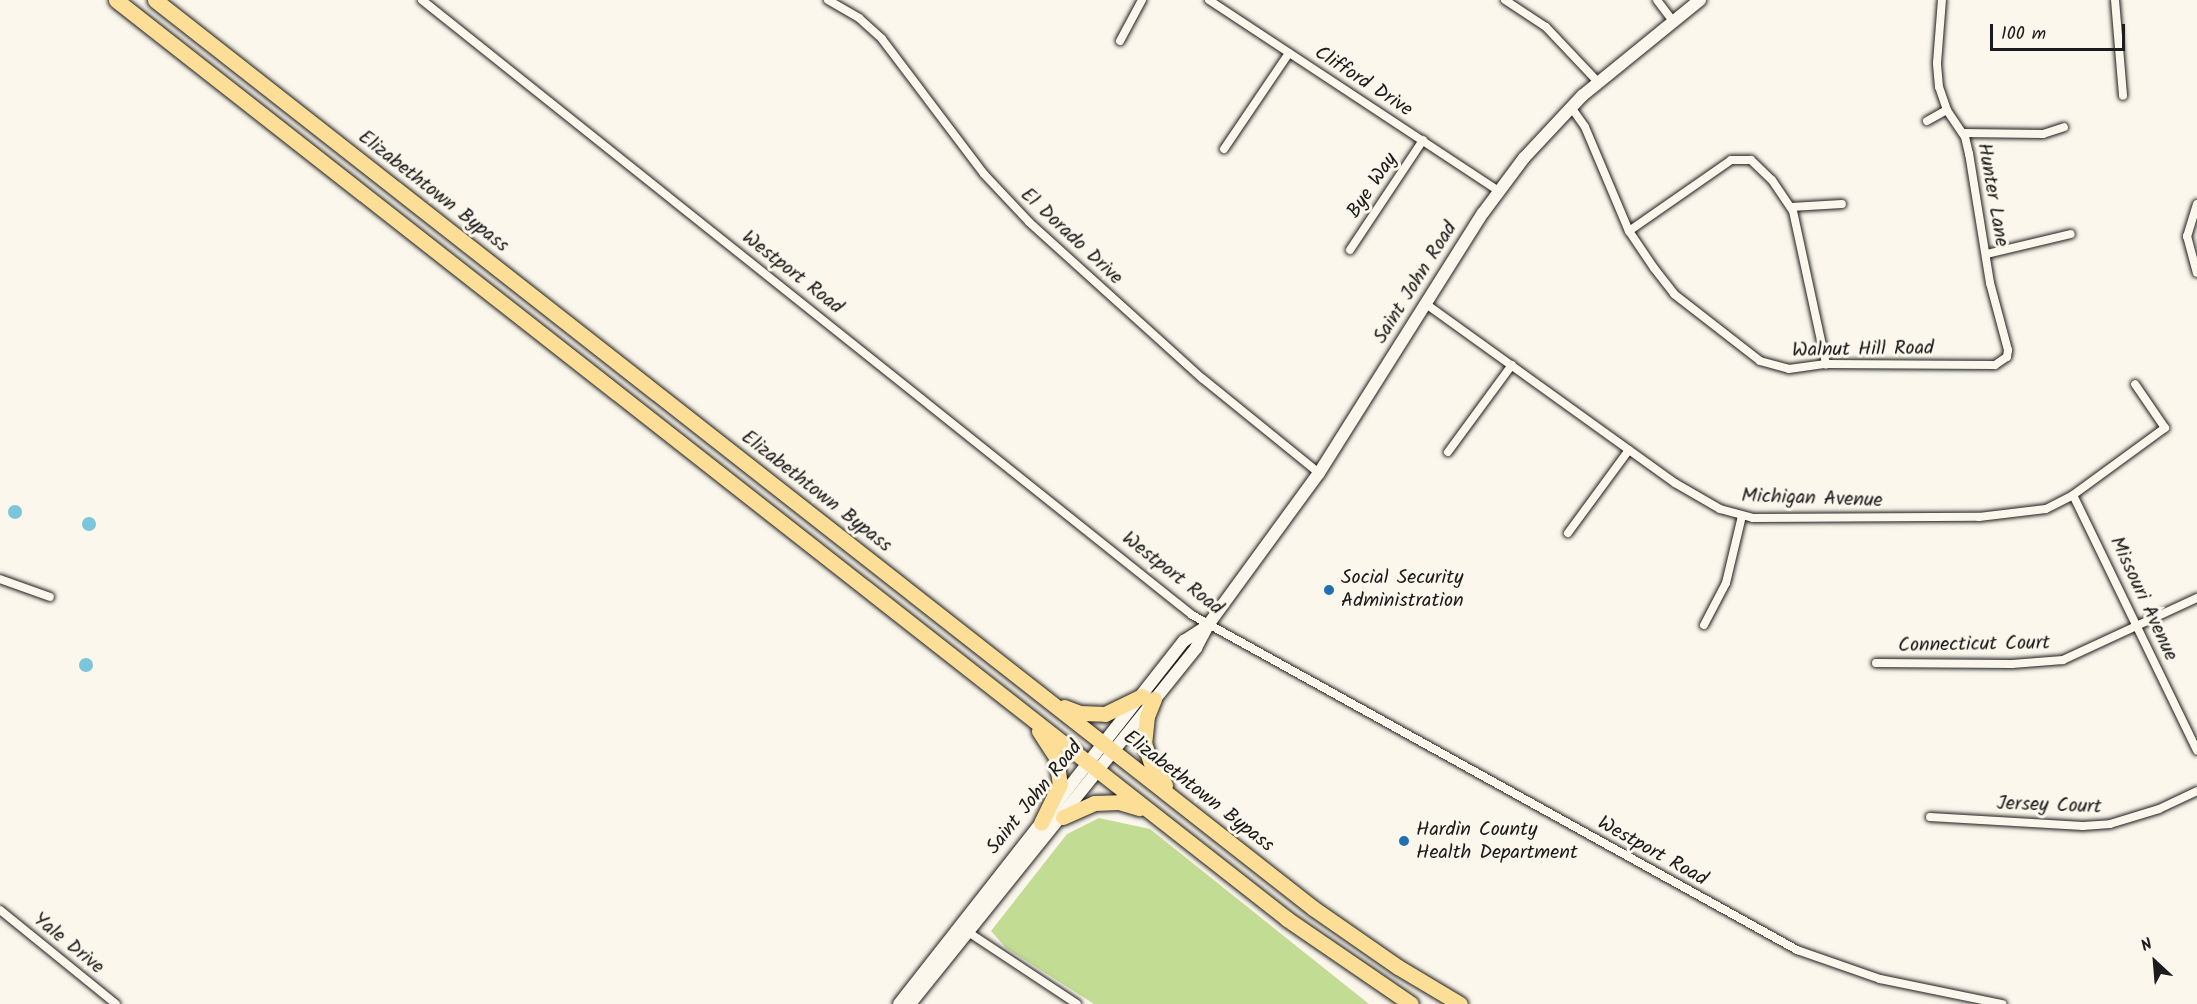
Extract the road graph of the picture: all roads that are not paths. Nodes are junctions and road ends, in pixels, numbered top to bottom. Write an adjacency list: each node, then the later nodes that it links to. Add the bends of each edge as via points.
1 (103, 0): 20 (highway)
2 (116, 0): 20 (highway)
3 (155, 0): 16 (highway, Elizabethtown Bypass)
4 (167, 0): 16 (highway)
5 (422, 0): 51 (street, Westport Road)
6 (828, 0): 44 (street, El Dorado Drive, via 859,18 882,39 984,174 1029,222 1203,379)
7 (1142, 0): 15 (street)
8 (1209, 0): 17 (street, Clifford Drive)
9 (1505, 0): 18 (street, via 1546,27)
10 (1657, 0): 14 (street)
11 (1700, 0): 14 (street, Saint John Road)
12 (1942, 0): 22 (street, Hunter Lane, via 1937,63)
13 (2115, 0): 19 (street)
14 (1673, 21): 18 (street, Saint John Road)
15 (1120, 41)
16 (220, 51): 55 (highway, Elizabethtown Bypass)
17 (1289, 53): 26 (street, Clifford Drive); 27 (street)
18 (1598, 82): 21 (street, Saint John Road)
19 (2123, 96)
20 (241, 98): 57 (highway)
21 (1571, 107): 28 (street, Saint John Road); 32 (street, Walnut Hill Road, via 1585,127)
22 (1947, 110): 23 (street); 25 (street, Hunter Lane)
23 (1927, 121)
24 (2064, 127): 25 (street, via 2043,134)
25 (1962, 133): 35 (street, Hunter Lane)
26 (1423, 140): 28 (street, Clifford Drive); 34 (street, Bye Way)
27 (1224, 149)
28 (1499, 190): 37 (street, Saint John Road)
29 (1842, 204): 31 (street)
30 (2197, 204): 36 (street, via 2187,236)
31 (1791, 207): 32 (street, via 1757,164 1737,158); 39 (street, via 1804,250)
32 (1629, 231): 39 (street, Walnut Hill Road, via 1674,294 1751,355 1778,368)
33 (2071, 234): 35 (street)
34 (1350, 250)
35 (1987, 254): 38 (street, Hunter Lane, via 1990,283 2008,350)
36 (2197, 273)
37 (1426, 304): 40 (street, Michigan Avenue); 44 (street, Saint John Road)
38 (2003, 363): 39 (street, Walnut Hill Road)
39 (1826, 364)
40 (1512, 365): 42 (street, Michigan Avenue); 43 (street)
41 (2135, 384): 45 (street, Michigan Avenue, via 2165,428)
42 (1629, 450): 46 (street, Michigan Avenue, via 1706,502); 47 (street)
43 (1448, 452)
44 (1319, 473): 51 (street, Saint John Road)
45 (2073, 495): 46 (street, Michigan Avenue, via 2032,512 1988,517); 53 (street, Missouri Avenue)
46 (1742, 516): 52 (street, via 1726,583)
47 (1568, 533)
48 (0, 579): 49 (street)
49 (50, 597)
50 (2197, 598): 53 (street, Connecticut Court)
51 (1208, 625): 56 (street, Saint John Road, via 1184,640); 75 (street, Westport Road, via 1797,950 1880,979)
52 (1704, 625)
53 (2138, 627): 54 (street, Connecticut Court, via 2085,652 2051,662); 59 (street, Missouri Avenue)
54 (1876, 663)
55 (1041, 695): 56 (highway, via 1067,709 1093,715); 58 (highway, Elizabethtown Bypass)
56 (1148, 698): 58 (street, Saint John Road); 62 (highway, via 1144,729 1147,756 1161,780)
57 (1026, 714): 60 (highway); 65 (highway, via 1049,745 1059,770 1057,796)
58 (1109, 748): 60 (street, Saint John Road); 62 (highway, Elizabethtown Bypass)
59 (2197, 750)
60 (1094, 768): 63 (street, Saint John Road); 65 (street, Saint John Road); 66 (highway)
61 (2197, 791): 64 (street, Jersey Court, via 2140,816 2101,825)
62 (1192, 813): 74 (highway, Elizabethtown Bypass, via 1360,943)
63 (1063, 817): 66 (highway, via 1094,802 1119,802 1132,805); 68 (street, Saint John Road)
64 (1930, 817)
65 (1041, 823): 68 (street, Saint John Road)
66 (1176, 832): 73 (highway, via 1313,938)
67 (0, 910): 69 (street, Yale Drive)
68 (964, 929): 70 (street, Saint John Road); 71 (street, Saint John Road); 72 (street)
69 (116, 1004)
70 (899, 1004)
71 (910, 1004)
72 (1077, 1004)
73 (1411, 1004)
74 (1460, 1004)
75 (2002, 1004)

